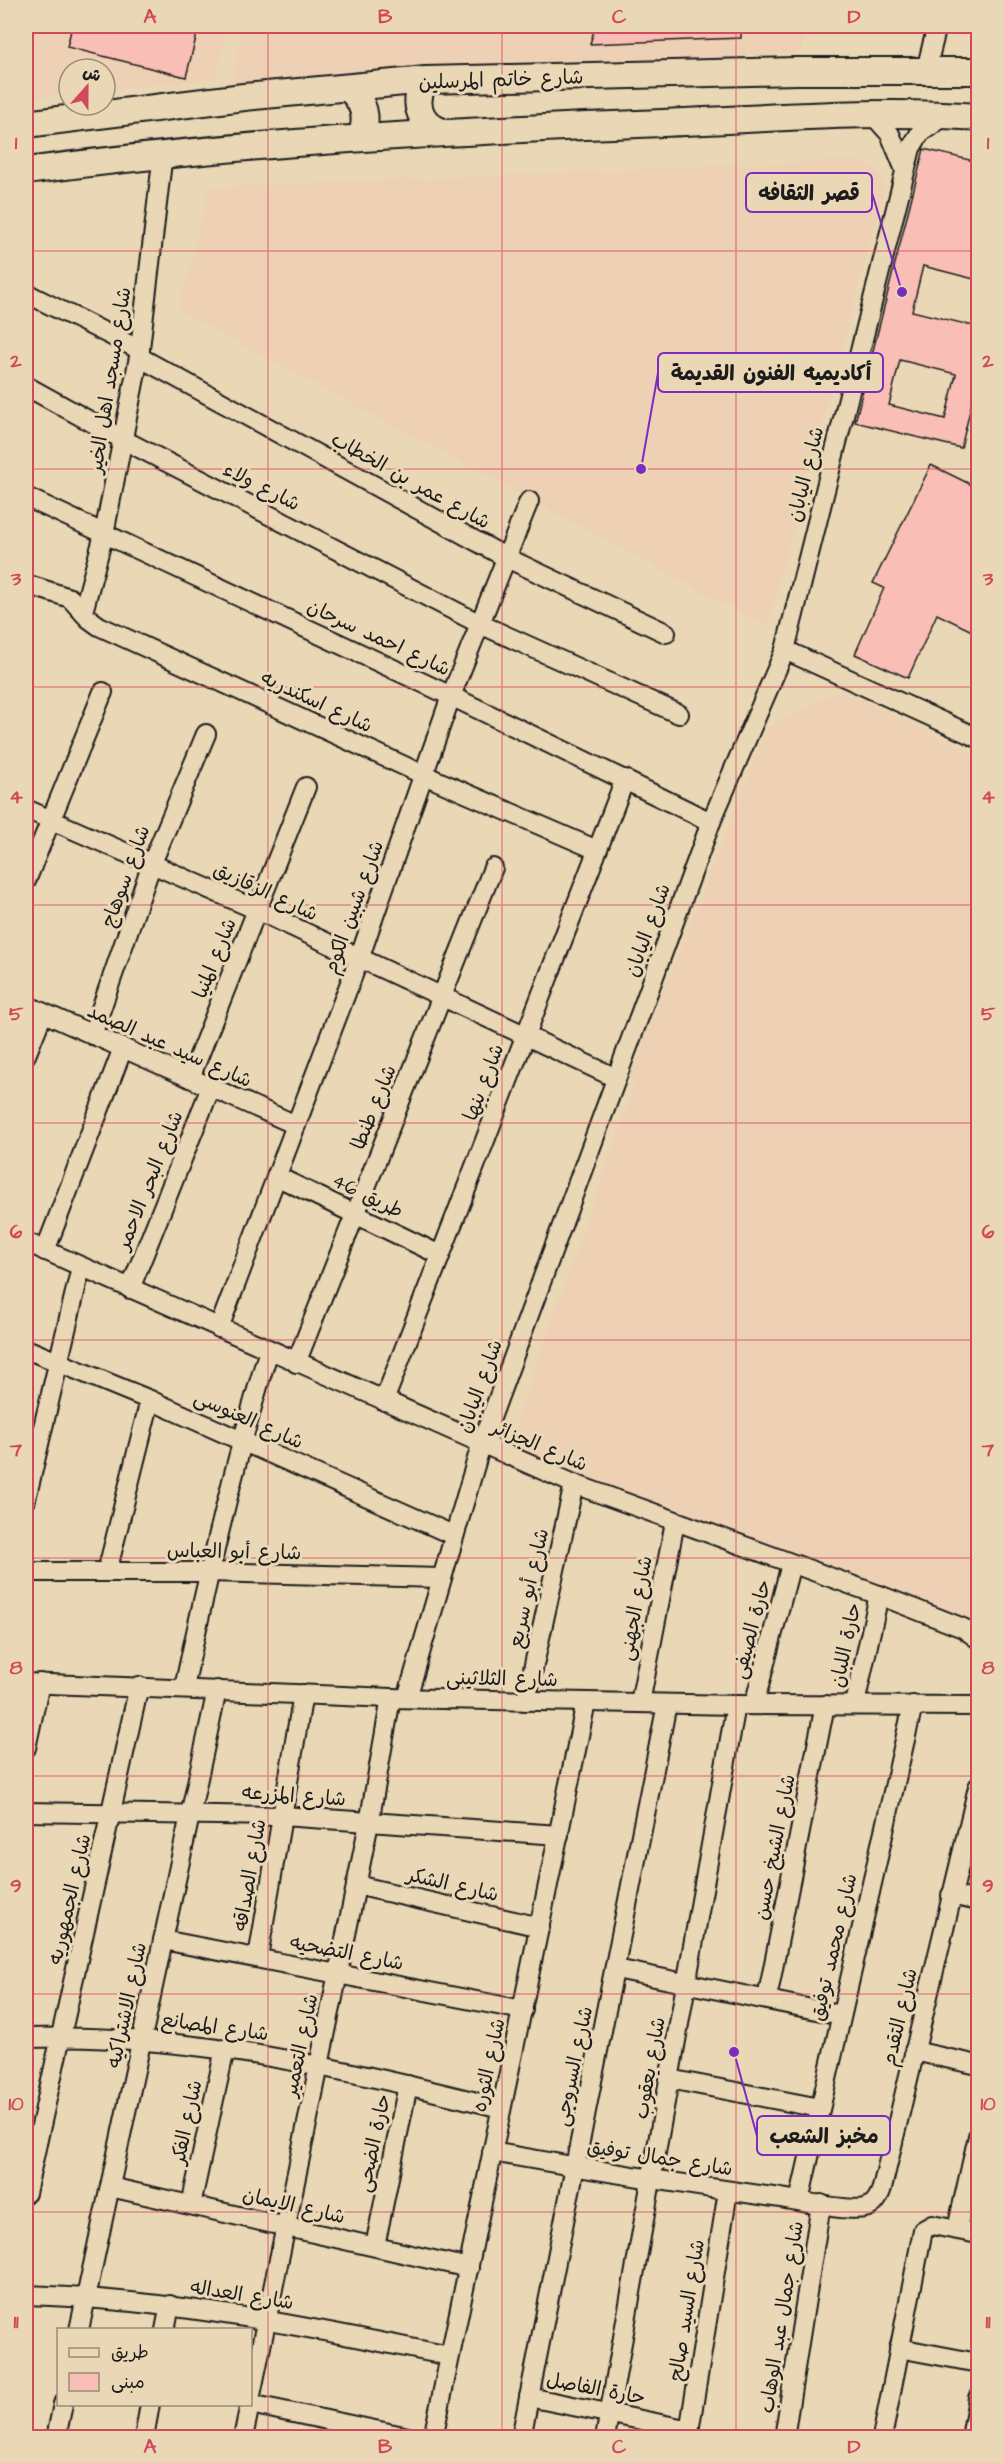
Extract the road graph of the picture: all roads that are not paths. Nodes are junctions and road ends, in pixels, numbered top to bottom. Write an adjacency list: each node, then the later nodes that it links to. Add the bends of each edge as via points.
1 (938, 26): 2 (street)
2 (926, 70): 3 (main road, شارع خاتم المرسلين); 4 (main road, شارع خاتم المرسلين)
3 (978, 71)
4 (426, 80): 5 (main road, شارع خاتم المرسلين); 10 (main road, via 418,96 420,114)
5 (348, 88): 9 (main road, شارع خاتم المرسلين); 11 (main road, via 359,99 365,114)
6 (948, 114): 7 (main road); 8 (main road); 13 (street, شارع اليابان, via 920,133)
7 (873, 115): 10 (main road); 13 (street, via 890,134)
8 (978, 117)
9 (26, 124)
10 (440, 131): 11 (main road)
11 (361, 136): 12 (main road)
12 (163, 153): 14 (main road); 16 (street, شارع مسجد اهل الخير)
13 (905, 170): 27 (street, شارع اليابان)
14 (26, 171)
15 (26, 293): 16 (street, شارع عمر بن الخطاب)
16 (140, 353): 18 (street, شارع مسجد اهل الخير); 22 (street, شارع عمر بن الخطاب)
17 (26, 386): 18 (street, شارع ولاء)
18 (124, 440): 21 (street, شارع مسجد اهل الخير); 25 (street, شارع ولاء)
19 (26, 497): 21 (street, شارع احمد سرحان)
20 (529, 501): 22 (street, شارع شبين الكوم)
21 (104, 534): 24 (street, شارع مسجد اهل الخير); 29 (street, شارع احمد سرحان)
22 (507, 558): 25 (street, شارع شبين الكوم); 26 (street, شارع عمر بن الخطاب)
23 (26, 584): 24 (street, شارع اسكندريه, via 70,598)
24 (83, 612): 33 (street, شارع اسكندريه, via 99,626)
25 (480, 624): 29 (street, شارع شبين الكوم); 30 (street, شارع ولاء)
26 (666, 633)
27 (785, 650): 32 (street); 38 (street, شارع اليابان)
28 (103, 692): 37 (street)
29 (452, 696): 33 (street, شارع شبين الكوم); 34 (street, شارع احمد سرحان)
30 (679, 714)
31 (206, 734): 40 (street, شارع سوهاج)
32 (978, 738)
33 (424, 775): 39 (street, شارع اسكندريه); 44 (street, شارع شبين الكوم)
34 (625, 779): 38 (street, شارع احمد سرحان); 39 (street, شارع بنها)
35 (306, 787): 43 (street, شارع المنيا)
36 (26, 809): 37 (street, شارع الزقازيق)
37 (50, 820): 40 (street, شارع الزقازيق); 42 (street)
38 (711, 822): 53 (street, شارع اليابان)
39 (597, 850): 49 (street, شارع بنها)
40 (152, 863): 43 (street, شارع الزقازيق); 48 (street, شارع سوهاج)
41 (493, 868): 45 (street, شارع طنطا)
42 (26, 881)
43 (257, 910): 44 (street, شارع الزقازيق); 52 (street, شارع المنيا)
44 (359, 959): 45 (street, شارع الزقازيق); 55 (street, شارع شبين الكوم)
45 (441, 997): 49 (street, شارع الزقازيق); 57 (street, شارع طنطا)
46 (26, 1005): 47 (street, شارع سيد عبد الصمد)
47 (43, 1013): 48 (street, شارع سيد عبد الصمد); 51 (street)
48 (92, 1035): 50 (street, شارع سيد عبد الصمد)
49 (525, 1036): 53 (street, شارع الزقازيق); 60 (street, شارع بنها)
50 (123, 1048): 52 (street, شارع سيد عبد الصمد); 59 (street)
51 (26, 1055)
52 (190, 1078): 54 (street, شارع سيد عبد الصمد)
53 (616, 1078): 71 (street, شارع اليابان)
54 (211, 1087): 55 (street, شارع سيد عبد الصمد); 62 (street, شارع البحر الاحمر)
55 (296, 1125): 56 (street, شارع شبين الكوم)
56 (276, 1176): 57 (street, طريق 46); 63 (street, شارع شبين الكوم)
57 (355, 1214): 60 (street, طريق 46); 67 (street, شارع طنطا)
58 (26, 1242): 59 (street, شارع الجزائر)
59 (45, 1251): 61 (street, شارع الجزائر)
60 (440, 1255): 69 (street, شارع بنها)
61 (81, 1267): 62 (street, شارع الجزائر); 66 (street)
62 (130, 1289): 63 (street, شارع الجزائر)
63 (219, 1328): 65 (street, شارع الجزائر)
64 (26, 1349): 66 (street, شارع العنوسى)
65 (269, 1350): 67 (street, شارع الجزائر); 70 (street)
66 (58, 1362): 68 (street, شارع العنوسى); 73 (street)
67 (296, 1363): 69 (street, شارع الجزائر)
68 (150, 1400): 70 (street, شارع العنوسى); 78 (street)
69 (384, 1401): 71 (street, شارع الجزائر)
70 (241, 1440): 75 (street, شارع العنوسى); 79 (street)
71 (481, 1445): 72 (street, شارع الجزائر); 75 (street, شارع اليابان)
72 (574, 1484): 74 (street, شارع الجزائر); 89 (street, شارع أبو سريع)
73 (26, 1499)
74 (675, 1522): 76 (street, شارع الجزائر); 91 (street, شارع الجهنى)
75 (453, 1535): 80 (street, شارع اليابان)
76 (791, 1564): 81 (street, شارع الجزائر); 94 (street, حارة الصيفى)
77 (26, 1572): 78 (street, شارع أبو العباس)
78 (107, 1572): 79 (street, شارع أبو العباس)
79 (208, 1572): 80 (street, شارع أبو العباس); 85 (street)
80 (441, 1578): 88 (street, شارع اليابان)
81 (879, 1595): 82 (street, شارع الجزائر, via 963,1628); 93 (street, حارة اللبان)
82 (978, 1639)
83 (33, 1683): 84 (street, شارع الثلاثينى); 98 (street)
84 (140, 1686): 85 (street, شارع الثلاثينى); 100 (street, شارع الجمهوريه)
85 (184, 1688): 86 (street, شارع الثلاثينى)
86 (218, 1690): 87 (street, شارع الثلاثينى); 102 (street, شارع الاشتراكيه)
87 (303, 1694): 88 (street, شارع الثلاثينى); 103 (street, شارع الصداقه)
88 (399, 1698): 89 (street, شارع الثلاثينى); 104 (street, شارع التعمير)
89 (526, 1701): 90 (street, شارع الثلاثينى)
90 (586, 1702): 91 (street, شارع الثلاثينى); 105 (street, شارع الثوره)
91 (640, 1703): 92 (street, شارع الثلاثينى)
92 (667, 1704): 94 (street, شارع الثلاثينى); 112 (street, شارع السروجى)
93 (855, 1704): 95 (street, شارع الثلاثينى); 96 (street, شارع الثلاثينى)
94 (745, 1705): 95 (street, شارع الثلاثينى); 114 (street, شارع يعقوب)
95 (825, 1705): 115 (street, شارع الشيخ حسن)
96 (913, 1705): 97 (street, شارع الثلاثينى); 117 (street, شارع محمد توفيق)
97 (978, 1706)
98 (26, 1748)
99 (978, 1787): 107 (street, شارع التقدم)
100 (111, 1811): 101 (street, شارع المزرعه); 102 (street, شارع المزرعه); 118 (street, شارع الجمهوريه)
101 (26, 1812)
102 (190, 1813): 103 (street, شارع المزرعه); 110 (street, شارع الاشتراكيه)
103 (282, 1816): 104 (street, شارع المزرعه); 111 (street, شارع الصداقه)
104 (369, 1823): 105 (street, شارع المزرعه); 106 (street, شارع التعمير)
105 (559, 1835): 109 (street, شارع الثوره)
106 (356, 1885): 109 (street, شارع الشكر); 113 (street, شارع التعمير)
107 (951, 1895): 108 (street); 122 (street, شارع التقدم)
108 (978, 1901)
109 (540, 1927): 116 (street, شارع الثوره)
110 (163, 1940): 111 (street, شارع التضحيه); 120 (street, شارع الاشتراكيه)
111 (258, 1957): 113 (street, شارع التضحيه)
112 (616, 1969): 114 (street); 132 (street, شارع السروجى)
113 (339, 1973): 116 (street, شارع التضحيه); 123 (street, شارع التعمير)
114 (687, 1984): 115 (street); 125 (street, شارع يعقوب)
115 (767, 1999): 117 (street)
116 (522, 2010): 127 (street, شارع الثوره)
117 (841, 2015): 128 (street, شارع محمد توفيق)
118 (61, 2037): 119 (street, شارع المصانع); 120 (street, شارع المصانع); 131 (street, شارع الجمهوريه)
119 (26, 2038)
120 (142, 2039): 121 (street, شارع المصانع); 134 (street, شارع الاشتراكيه)
121 (225, 2049): 123 (street, شارع المصانع); 139 (street, شارع الفكر)
122 (915, 2051): 124 (street); 138 (street, شارع التقدم, via 879,2197 867,2208)
123 (318, 2064): 126 (street, شارع المصانع); 140 (street, شارع التعمير)
124 (978, 2065)
125 (669, 2079): 128 (street); 133 (street, شارع يعقوب)
126 (408, 2085): 127 (street, شارع المصانع); 143 (street, حارة الضحى)
127 (501, 2108): 130 (street, شارع الثوره)
128 (820, 2108): 137 (street, شارع محمد توفيق)
129 (978, 2136): 141 (street)
130 (492, 2152): 132 (street, شارع جمال توفيق); 144 (street, شارع الثوره)
131 (29, 2162): 136 (street, شارع الجمهوريه)
132 (575, 2167): 133 (street, شارع جمال توفيق); 155 (street, شارع السروجى)
133 (651, 2179): 135 (street, شارع جمال توفيق); 161 (street, شارع يعقوب)
134 (110, 2187): 139 (street, شارع الايمان); 146 (street, شارع الاشتراكيه)
135 (728, 2190): 137 (street, شارع جمال توفيق); 162 (street, شارع السيد صالح)
136 (26, 2193)
137 (799, 2201): 138 (street, شارع جمال توفيق)
138 (822, 2204): 170 (street, شارع جمال عبد الوهاب)
139 (191, 2205): 140 (street, شارع الايمان)
140 (285, 2226): 143 (street, شارع الايمان); 148 (street, شارع التعمير)
141 (948, 2227): 142 (street); 151 (street, via 932,2225 923,2230)
142 (978, 2234)
143 (375, 2246): 144 (street, شارع الايمان)
144 (469, 2268): 152 (street, شارع الثوره)
145 (26, 2295): 146 (street, شارع العداله)
146 (86, 2296): 147 (street, شارع العداله); 149 (street, شارع الاشتراكيه)
147 (170, 2306): 148 (street, شارع العداله); 150 (street)
148 (267, 2319): 152 (street, شارع العداله); 154 (street, شارع التعمير)
149 (79, 2328)
150 (165, 2328)
151 (899, 2348): 153 (street); 171 (street)
152 (449, 2356): 167 (street, شارع الثوره)
153 (978, 2363)
154 (252, 2393)
155 (529, 2397): 161 (street, حارة الفاصل); 168 (street, شارع السروجى)
156 (978, 2398): 172 (street)
157 (252, 2403): 166 (street)
158 (63, 2406): 163 (street)
159 (150, 2406): 164 (street)
160 (249, 2406): 165 (street, شارع التعمير)
161 (609, 2414): 162 (street, حارة الفاصل); 169 (street, شارع يعقوب)
162 (689, 2434)
163 (56, 2438)
164 (144, 2438)
165 (243, 2438)
166 (413, 2438)
167 (433, 2438)
168 (521, 2438)
169 (605, 2438)
170 (784, 2438)
171 (882, 2438)
172 (971, 2438)

